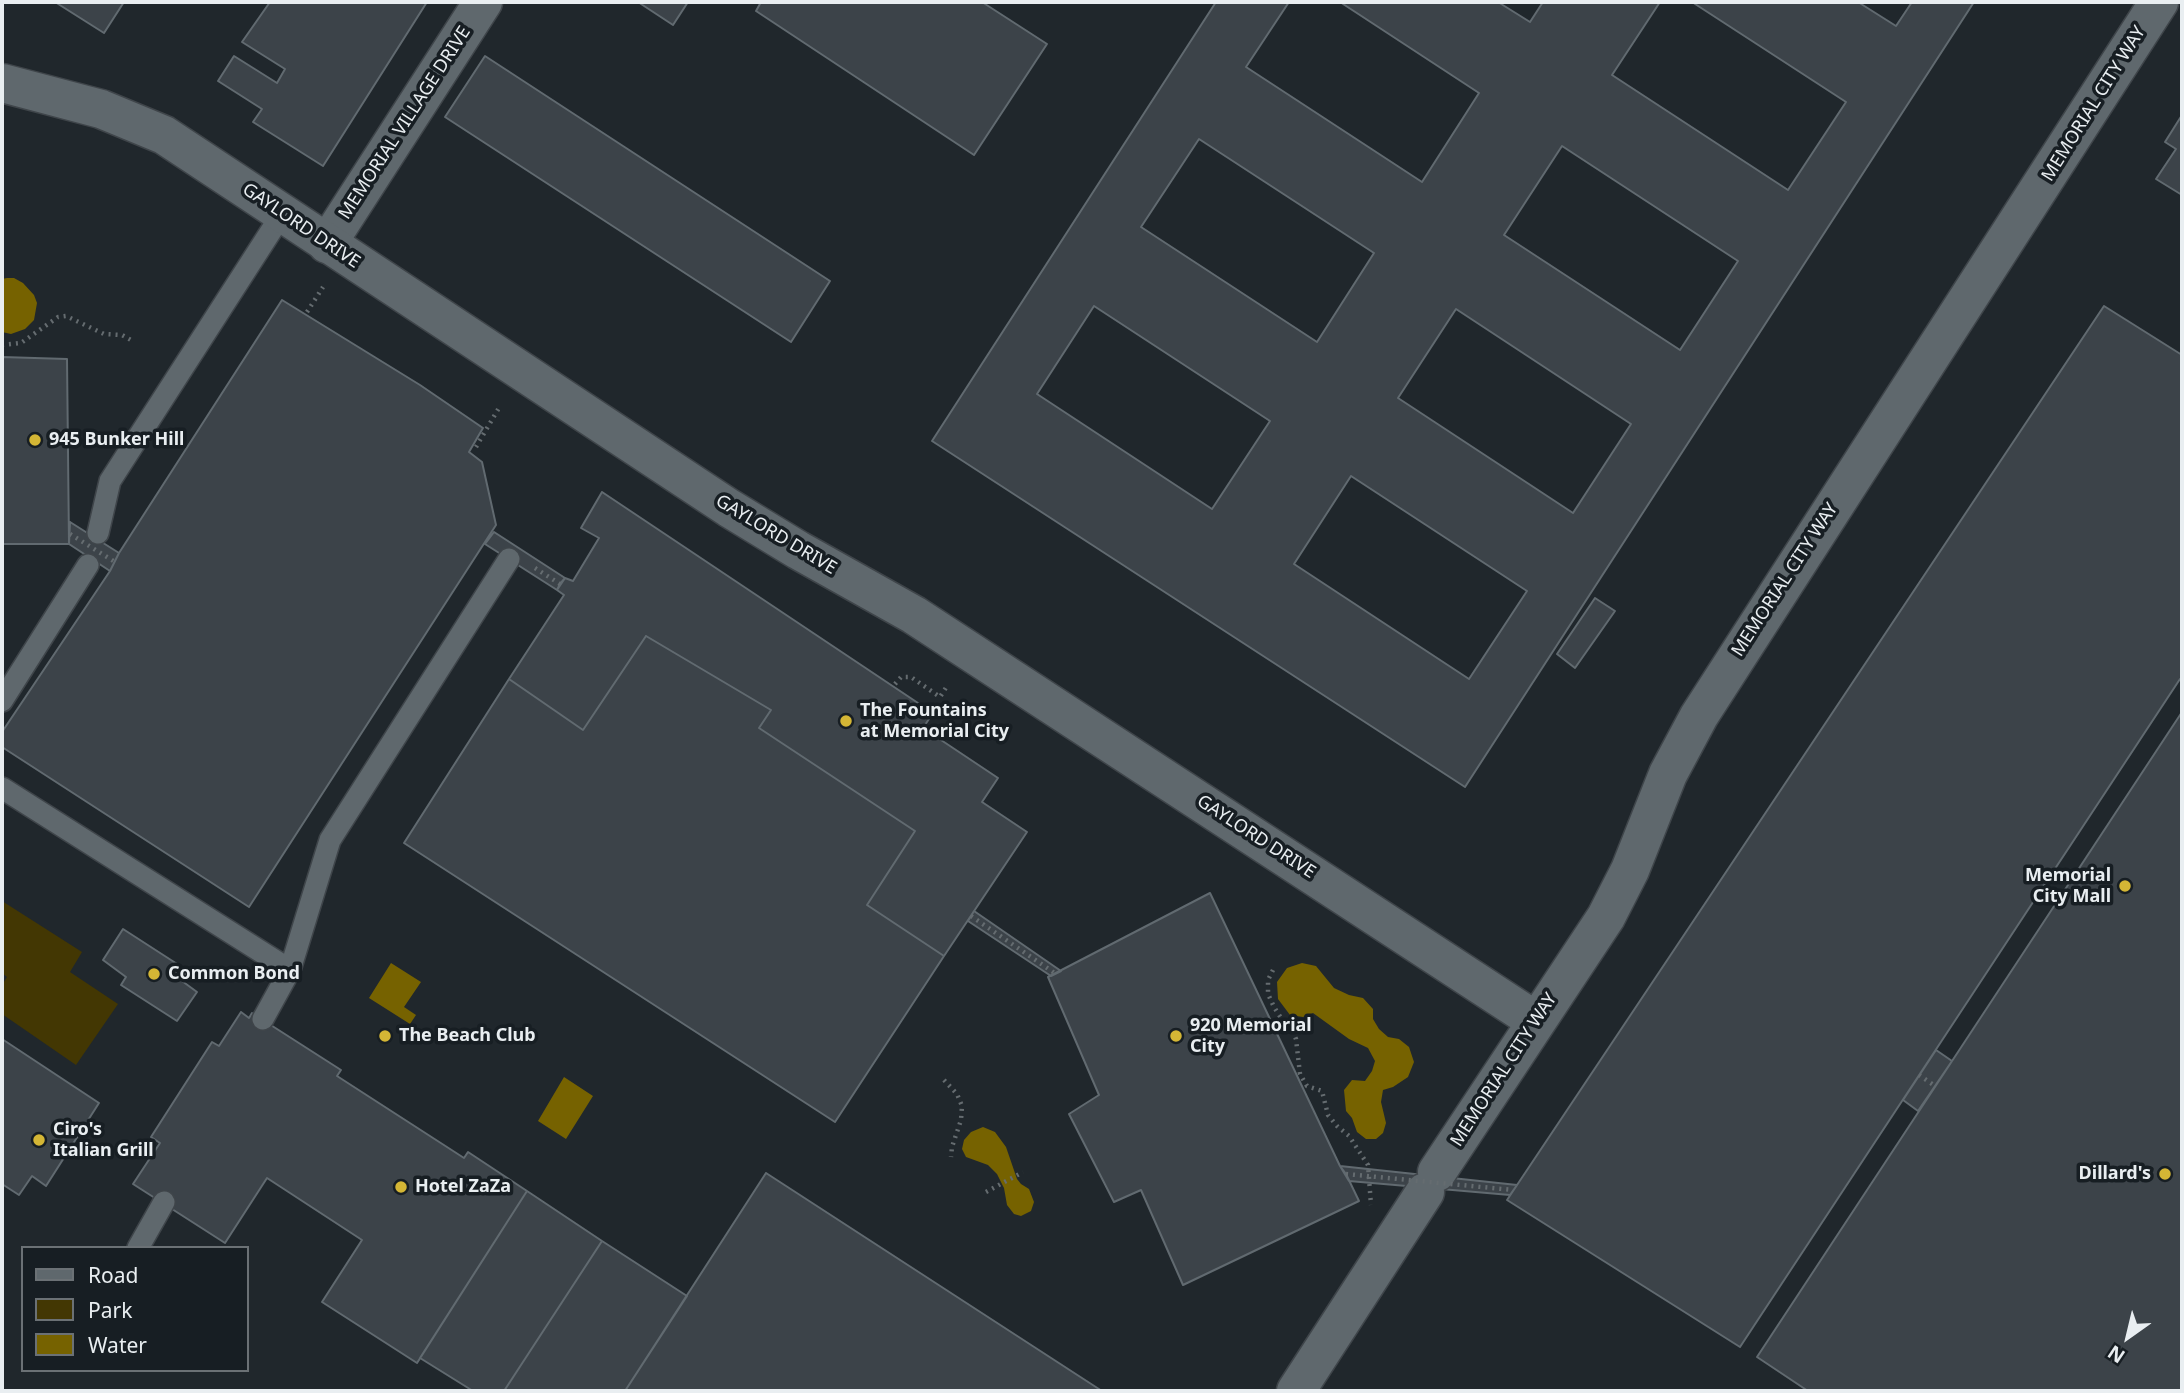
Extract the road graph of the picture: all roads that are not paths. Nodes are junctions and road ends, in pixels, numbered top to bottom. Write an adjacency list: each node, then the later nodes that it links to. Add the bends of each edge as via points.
1 (482, 2): 5 (street, MEMORIAL VILLAGE DRIVE)
2 (2159, 2): 13 (street, MEMORIAL CITY WAY, via 1699,716 1668,774 1606,917)
3 (2, 83): 4 (street, GAYLORD DRIVE, via 101,109 164,135)
4 (282, 214): 5 (street, GAYLORD DRIVE); 6 (lane, via 110,481)
5 (327, 244): 13 (street, GAYLORD DRIVE, via 729,508 914,615)
6 (98, 533)
7 (509, 559): 11 (lane, via 330,839)
8 (88, 565): 9 (lane)
9 (2, 701)
10 (2, 788): 11 (lane)
11 (290, 970): 12 (lane)
12 (263, 1019)
13 (1536, 1021): 16 (street, MEMORIAL CITY WAY)
14 (164, 1202): 15 (lane)
15 (139, 1246)
16 (1296, 1391)

